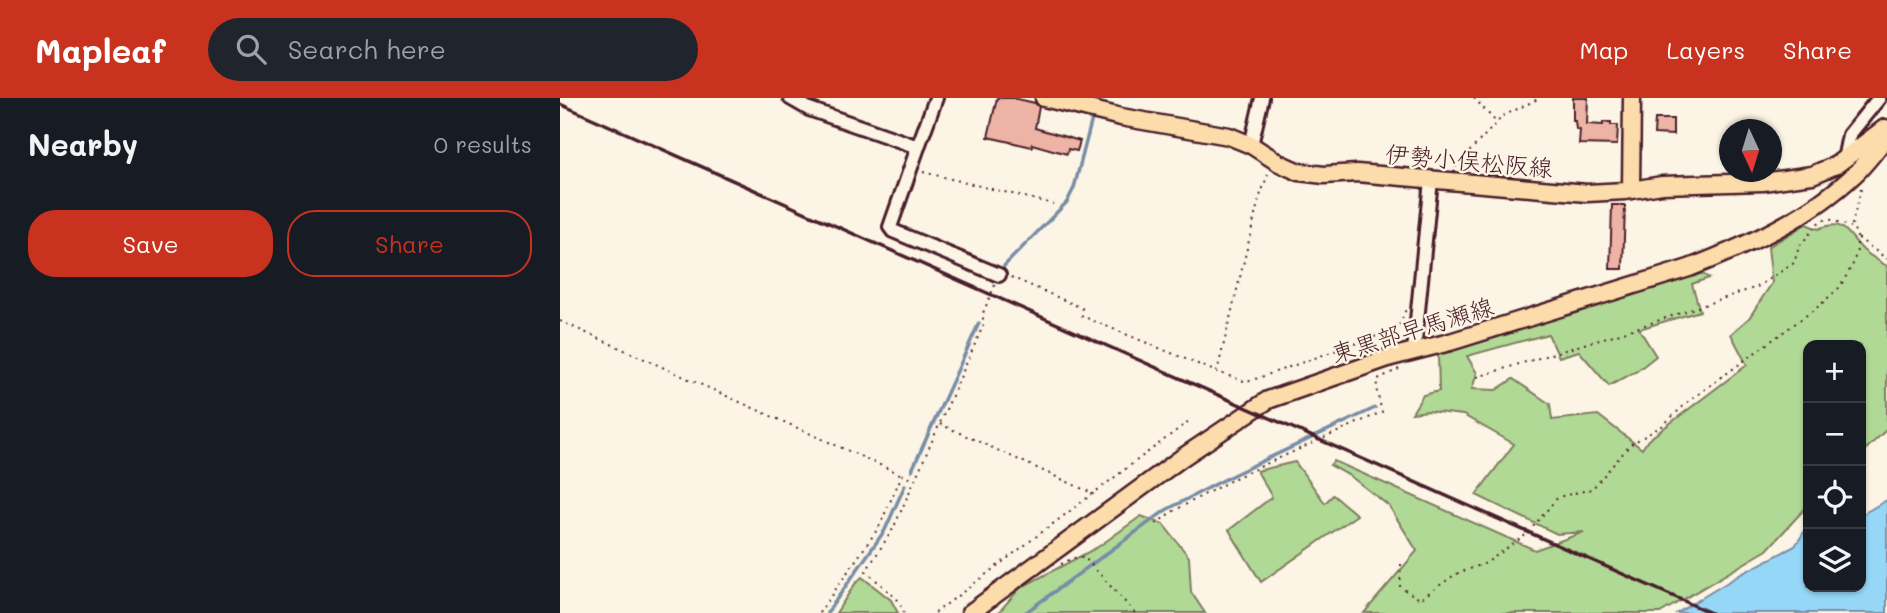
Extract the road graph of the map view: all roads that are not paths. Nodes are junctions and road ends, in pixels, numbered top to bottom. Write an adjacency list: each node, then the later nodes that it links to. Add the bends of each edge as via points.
1 (790, 98): 10 (street)
2 (936, 98): 10 (street)
3 (1044, 98): 9 (main road, 伊勢小俣松阪線, via 1121,117 1214,132)
4 (1262, 98): 9 (street)
5 (1632, 98): 13 (main road)
6 (1879, 98): 11 (street, via 1849,135)
7 (1887, 127): 11 (main road, 伊勢小俣松阪線)
8 (1887, 136): 15 (main road, 東黒部早馬瀬線, via 1833,192 1752,242 1676,272)
9 (1251, 145): 12 (main road, 伊勢小俣松阪線, via 1289,168 1315,175 1357,173)
10 (918, 147): 14 (street, via 891,221 892,231)
11 (1844, 160): 13 (main road, 伊勢小俣松阪線, via 1819,173 1791,179)
12 (1431, 180): 13 (main road, 伊勢小俣松阪線, via 1568,192); 15 (street)
13 (1631, 190)
14 (999, 275)
15 (1414, 351): 16 (main road, 東黒部早馬瀬線, via 1268,400 1251,410)
16 (971, 613)

